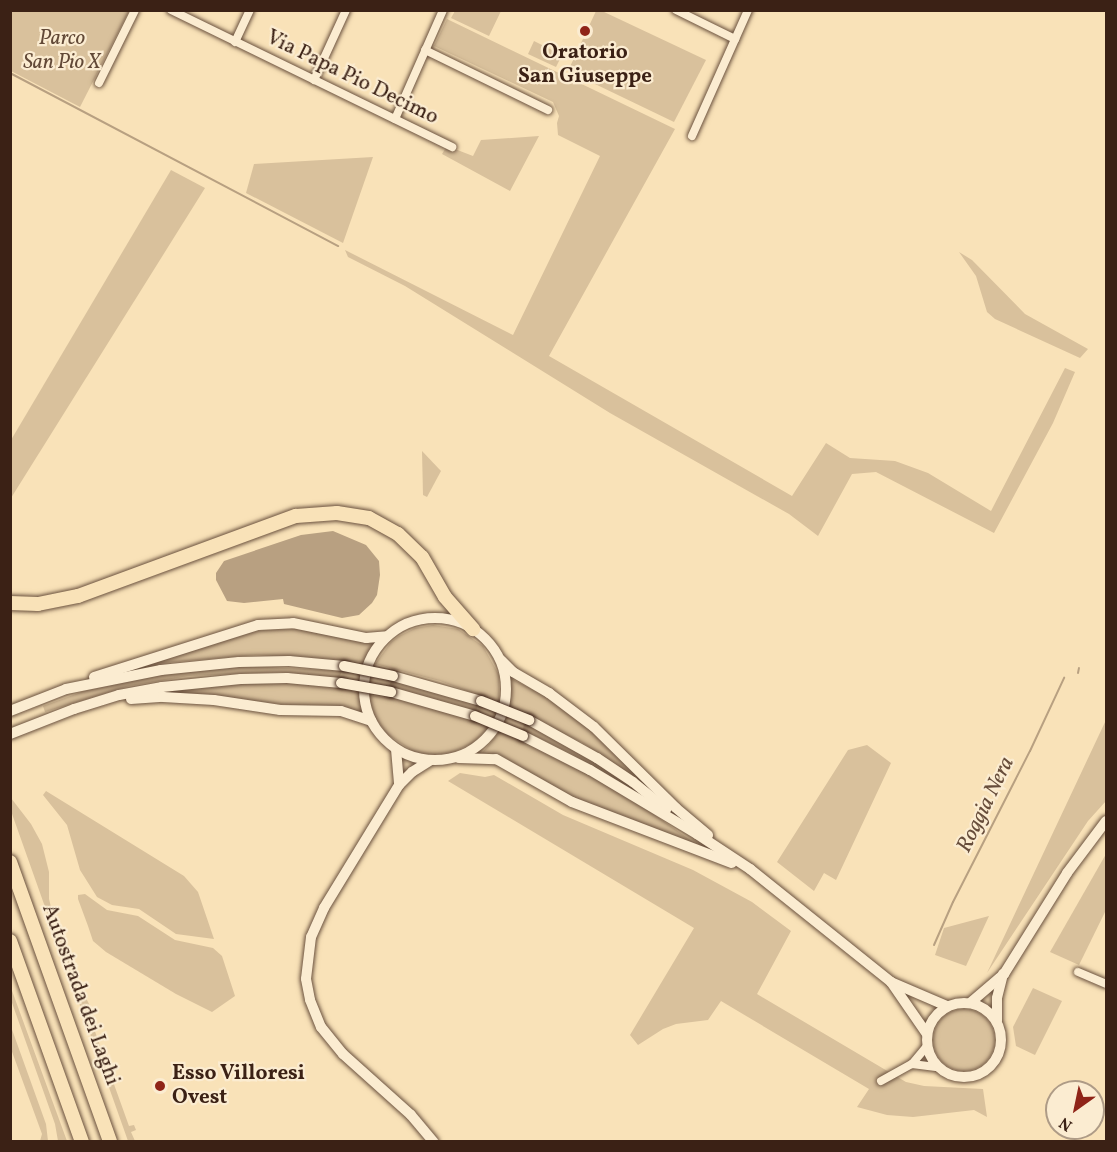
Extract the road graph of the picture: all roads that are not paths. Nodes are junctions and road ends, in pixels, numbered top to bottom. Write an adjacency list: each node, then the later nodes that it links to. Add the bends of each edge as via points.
1 (135, 10): 12 (street)
2 (171, 10): 9 (street, Via Papa Pio Decimo)
3 (250, 10): 9 (street)
4 (346, 10): 11 (street)
5 (443, 10): 10 (street)
6 (676, 10): 8 (street)
7 (748, 10): 8 (street)
8 (735, 39): 15 (street)
9 (235, 42): 11 (street, Via Papa Pio Decimo)
10 (425, 50): 13 (street); 14 (street)
11 (314, 80): 14 (street, Via Papa Pio Decimo)
12 (99, 83)
13 (548, 110)
14 (395, 119): 16 (street, Via Papa Pio Decimo)
15 (692, 136)
16 (452, 147)
17 (10, 603): 18 (highway, via 38,604 78,596 296,516 337,513 369,518 399,534 422,557 445,597)
18 (473, 629): 19 (main road, via 438,618 411,622); 20 (main road, via 488,641)
19 (387, 636): 21 (main road, via 366,638 292,623 258,625); 24 (main road, via 375,650 363,685)
20 (498, 657): 27 (main road, via 506,693 495,728 472,749); 33 (main road, via 513,672 594,726 676,808)
21 (66, 689): 23 (main road); 31 (main road, bridge, via 161,670 221,663 288,661 393,676 448,690 529,720 633,782)
22 (74, 709): 24 (main road, via 163,697 280,710 341,711); 25 (main road); 31 (main road, bridge, via 119,695 216,680 287,678 391,692 475,716 523,736 590,770)
23 (10, 711)
24 (371, 721): 26 (main road)
25 (10, 734)
26 (396, 748): 28 (main road, via 412,757); 29 (main road)
27 (449, 759): 28 (main road); 33 (main road, via 496,759 572,802)
28 (431, 760): 29 (main road)
29 (399, 785): 49 (main road, via 324,908 311,937 306,979 321,1027 343,1054 411,1115)
30 (1107, 821): 36 (main road, via 1067,873)
31 (697, 834): 33 (main road)
32 (10, 862): 48 (highway, Autostrada dei Laghi)
33 (750, 869): 37 (main road)
34 (10, 941): 47 (highway)
35 (1078, 972): 38 (street)
36 (1004, 974): 39 (main road); 41 (main road, via 995,1009)
37 (891, 982): 40 (main road); 42 (main road)
38 (1107, 984)
39 (970, 1003): 40 (main road); 41 (main road, via 991,1013)
40 (947, 1006): 42 (main road, via 938,1013)
41 (998, 1023): 45 (main road, via 1002,1045 991,1066 982,1073 959,1077)
42 (927, 1034): 43 (main road)
43 (927, 1046): 44 (street); 45 (main road)
44 (912, 1064): 45 (street); 46 (street)
45 (938, 1067)
46 (881, 1081)
47 (82, 1142)
48 (110, 1142)
49 (434, 1142)

